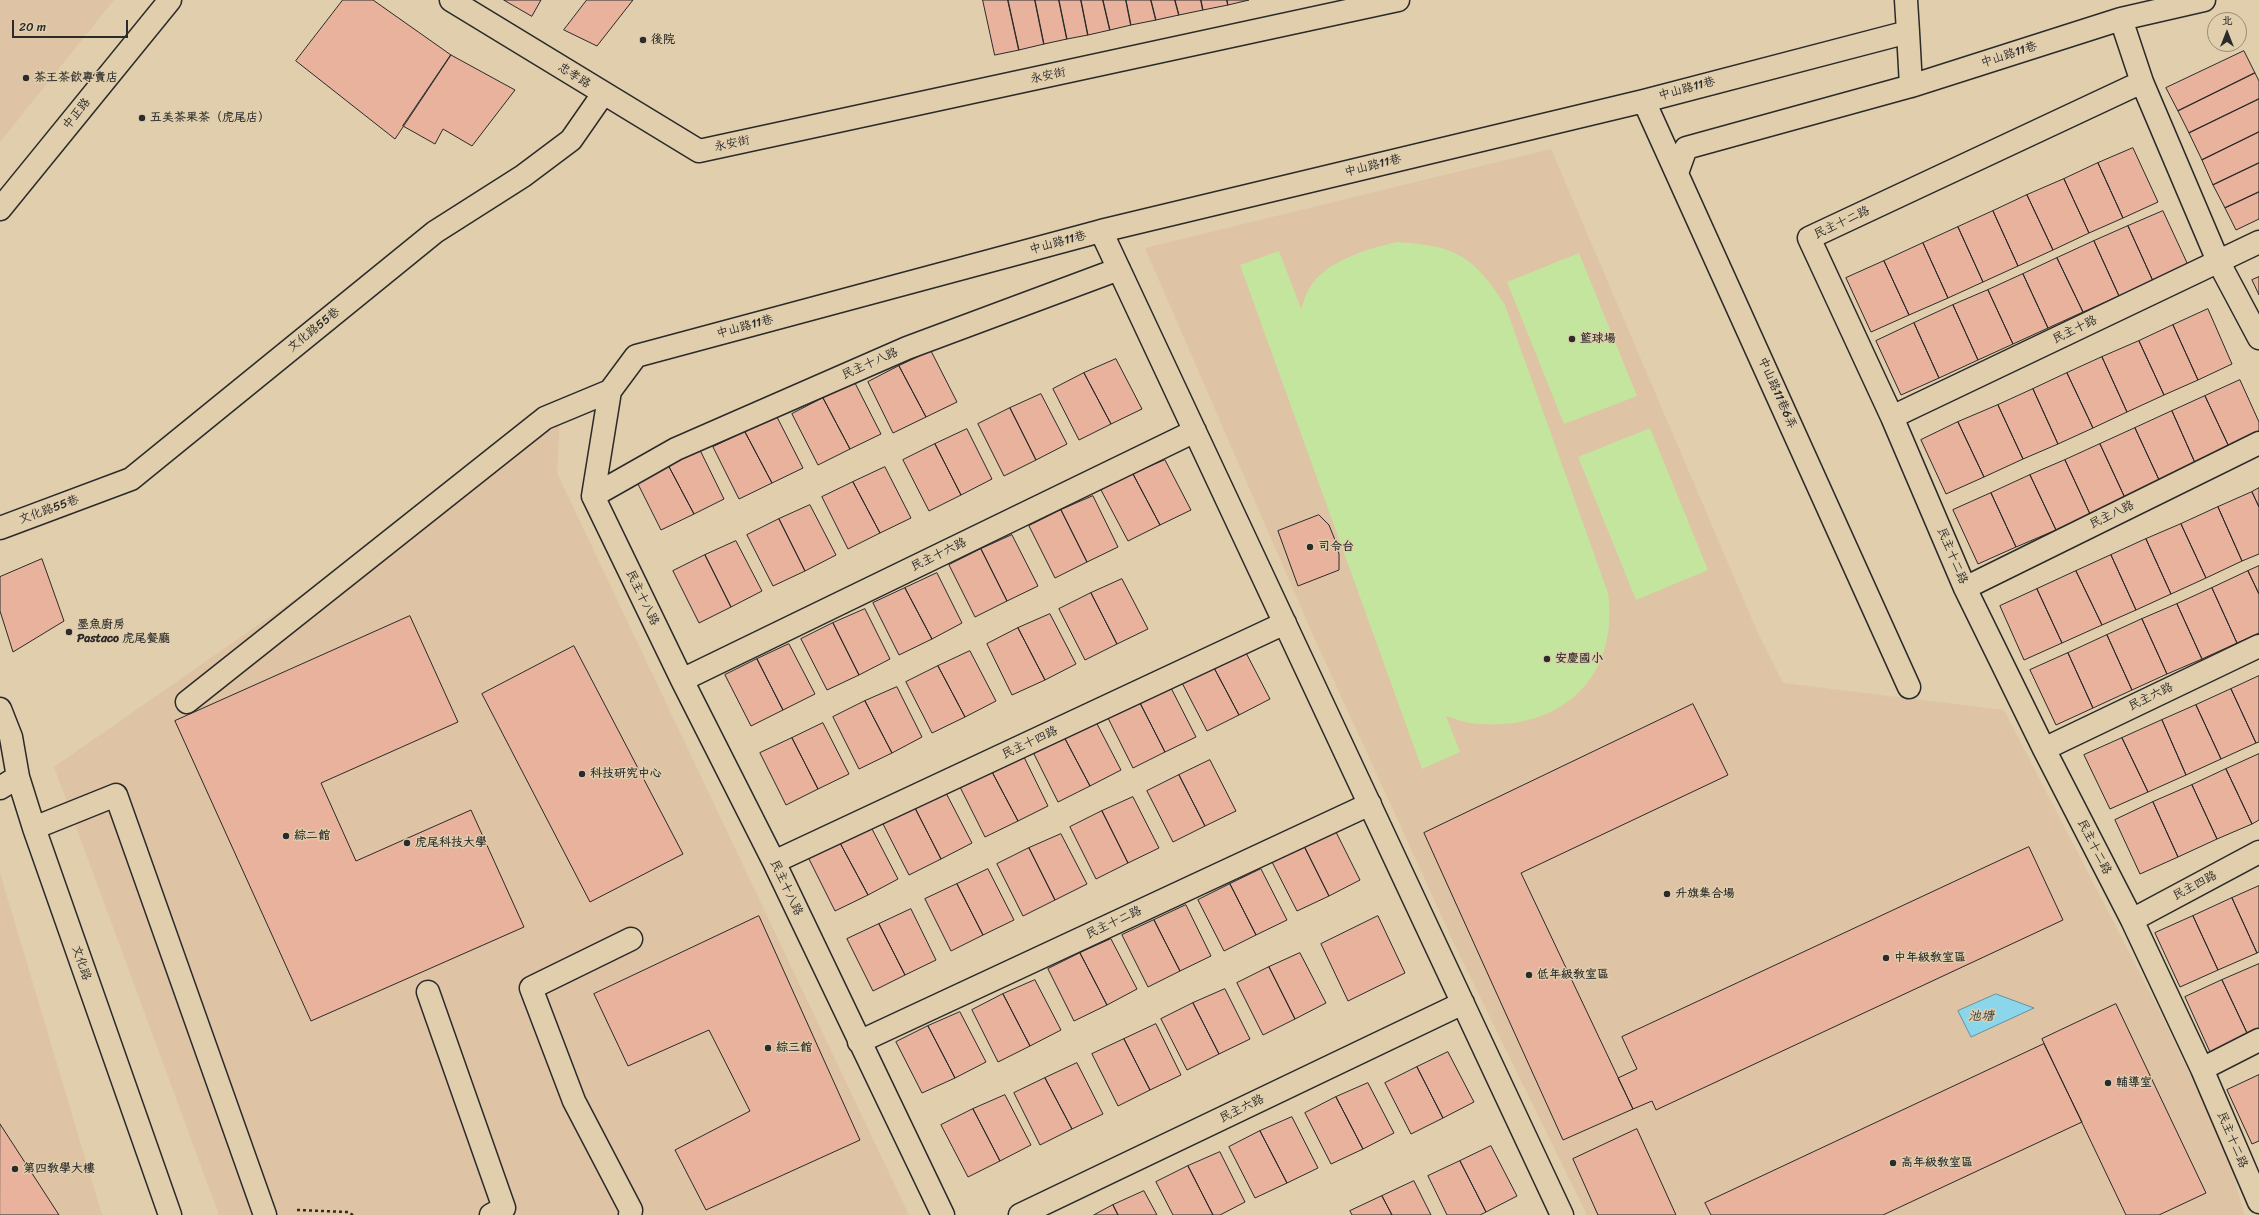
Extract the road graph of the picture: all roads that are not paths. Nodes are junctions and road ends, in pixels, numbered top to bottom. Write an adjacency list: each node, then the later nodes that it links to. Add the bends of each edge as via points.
1 (170, 0): 15 (street, 中正路)
2 (451, 0): 11 (street, 忠孝路)
3 (1398, 0): 6 (street, 永安街)
4 (1906, 0): 8 (street)
5 (2204, 0): 7 (street, 中山路11巷)
6 (1360, 4): 13 (street, 永安街)
7 (2121, 20): 9 (street); 10 (street, 中山路11巷)
8 (1908, 32): 10 (street); 12 (street, 中山路11巷)
9 (2142, 82): 18 (street); 22 (street, 民主十二路, via 1809,238)
10 (1911, 86): 14 (street, 中山路11巷, via 1686,148)
11 (603, 94): 13 (street, 忠孝路); 26 (street, 文化路55巷, via 571,140 523,176 435,232 131,479)
12 (1644, 101): 14 (street, 中山路11巷6弄); 16 (street, 中山路11巷)
13 (698, 151)
14 (1678, 173): 31 (street, 中山路11巷6弄)
15 (0, 209)
16 (1101, 231): 19 (street); 21 (street, 中山路11巷, via 636,356)
17 (2259, 242): 18 (street, 民主十路)
18 (2218, 261): 20 (street); 22 (street, 民主十路)
19 (1119, 269): 23 (street); 25 (street, 民主十八路, via 907,348 676,449)
20 (2259, 338)
21 (610, 391): 25 (street, 中山路11巷); 32 (street, via 545,418)
22 (1892, 417): 27 (street, 民主十二路)
23 (1195, 431): 28 (street); 30 (street, 民主十六路)
24 (2259, 443): 27 (street, 民主八路)
25 (593, 496): 30 (street, 民主十八路)
26 (0, 528)
27 (1966, 588): 34 (street, 民主十二路)
28 (1285, 623): 36 (street); 39 (street, 民主十四路)
29 (2259, 646): 34 (street, 民主六路)
30 (682, 680): 39 (street, 民主十八路)
31 (1909, 687)
32 (187, 702)
33 (0, 709): 35 (street, 文化路, via 11,737)
34 (2044, 749): 40 (street, 民主十二路)
35 (9, 783): 37 (street, 文化路)
36 (1370, 804): 43 (street); 45 (street, 民主十二路)
37 (34, 828): 48 (street, via 116,795); 51 (street, 文化路)
38 (2259, 852): 40 (street, 民主四路)
39 (774, 862): 45 (street, 民主十八路)
40 (2132, 920): 46 (street, 民主十二路)
41 (631, 939): 50 (street, via 531,988 574,1101)
42 (428, 992): 49 (street)
43 (1463, 1003): 53 (street, 民主六路); 54 (street)
44 (2259, 1040): 46 (street)
45 (859, 1042): 52 (street, 民主十八路)
46 (2202, 1069): 47 (street, 民主十二路)
47 (2259, 1202)
48 (264, 1212)
49 (500, 1213)
50 (632, 1213)
51 (170, 1215)
52 (942, 1215)
53 (1020, 1215)
54 (1562, 1215)

